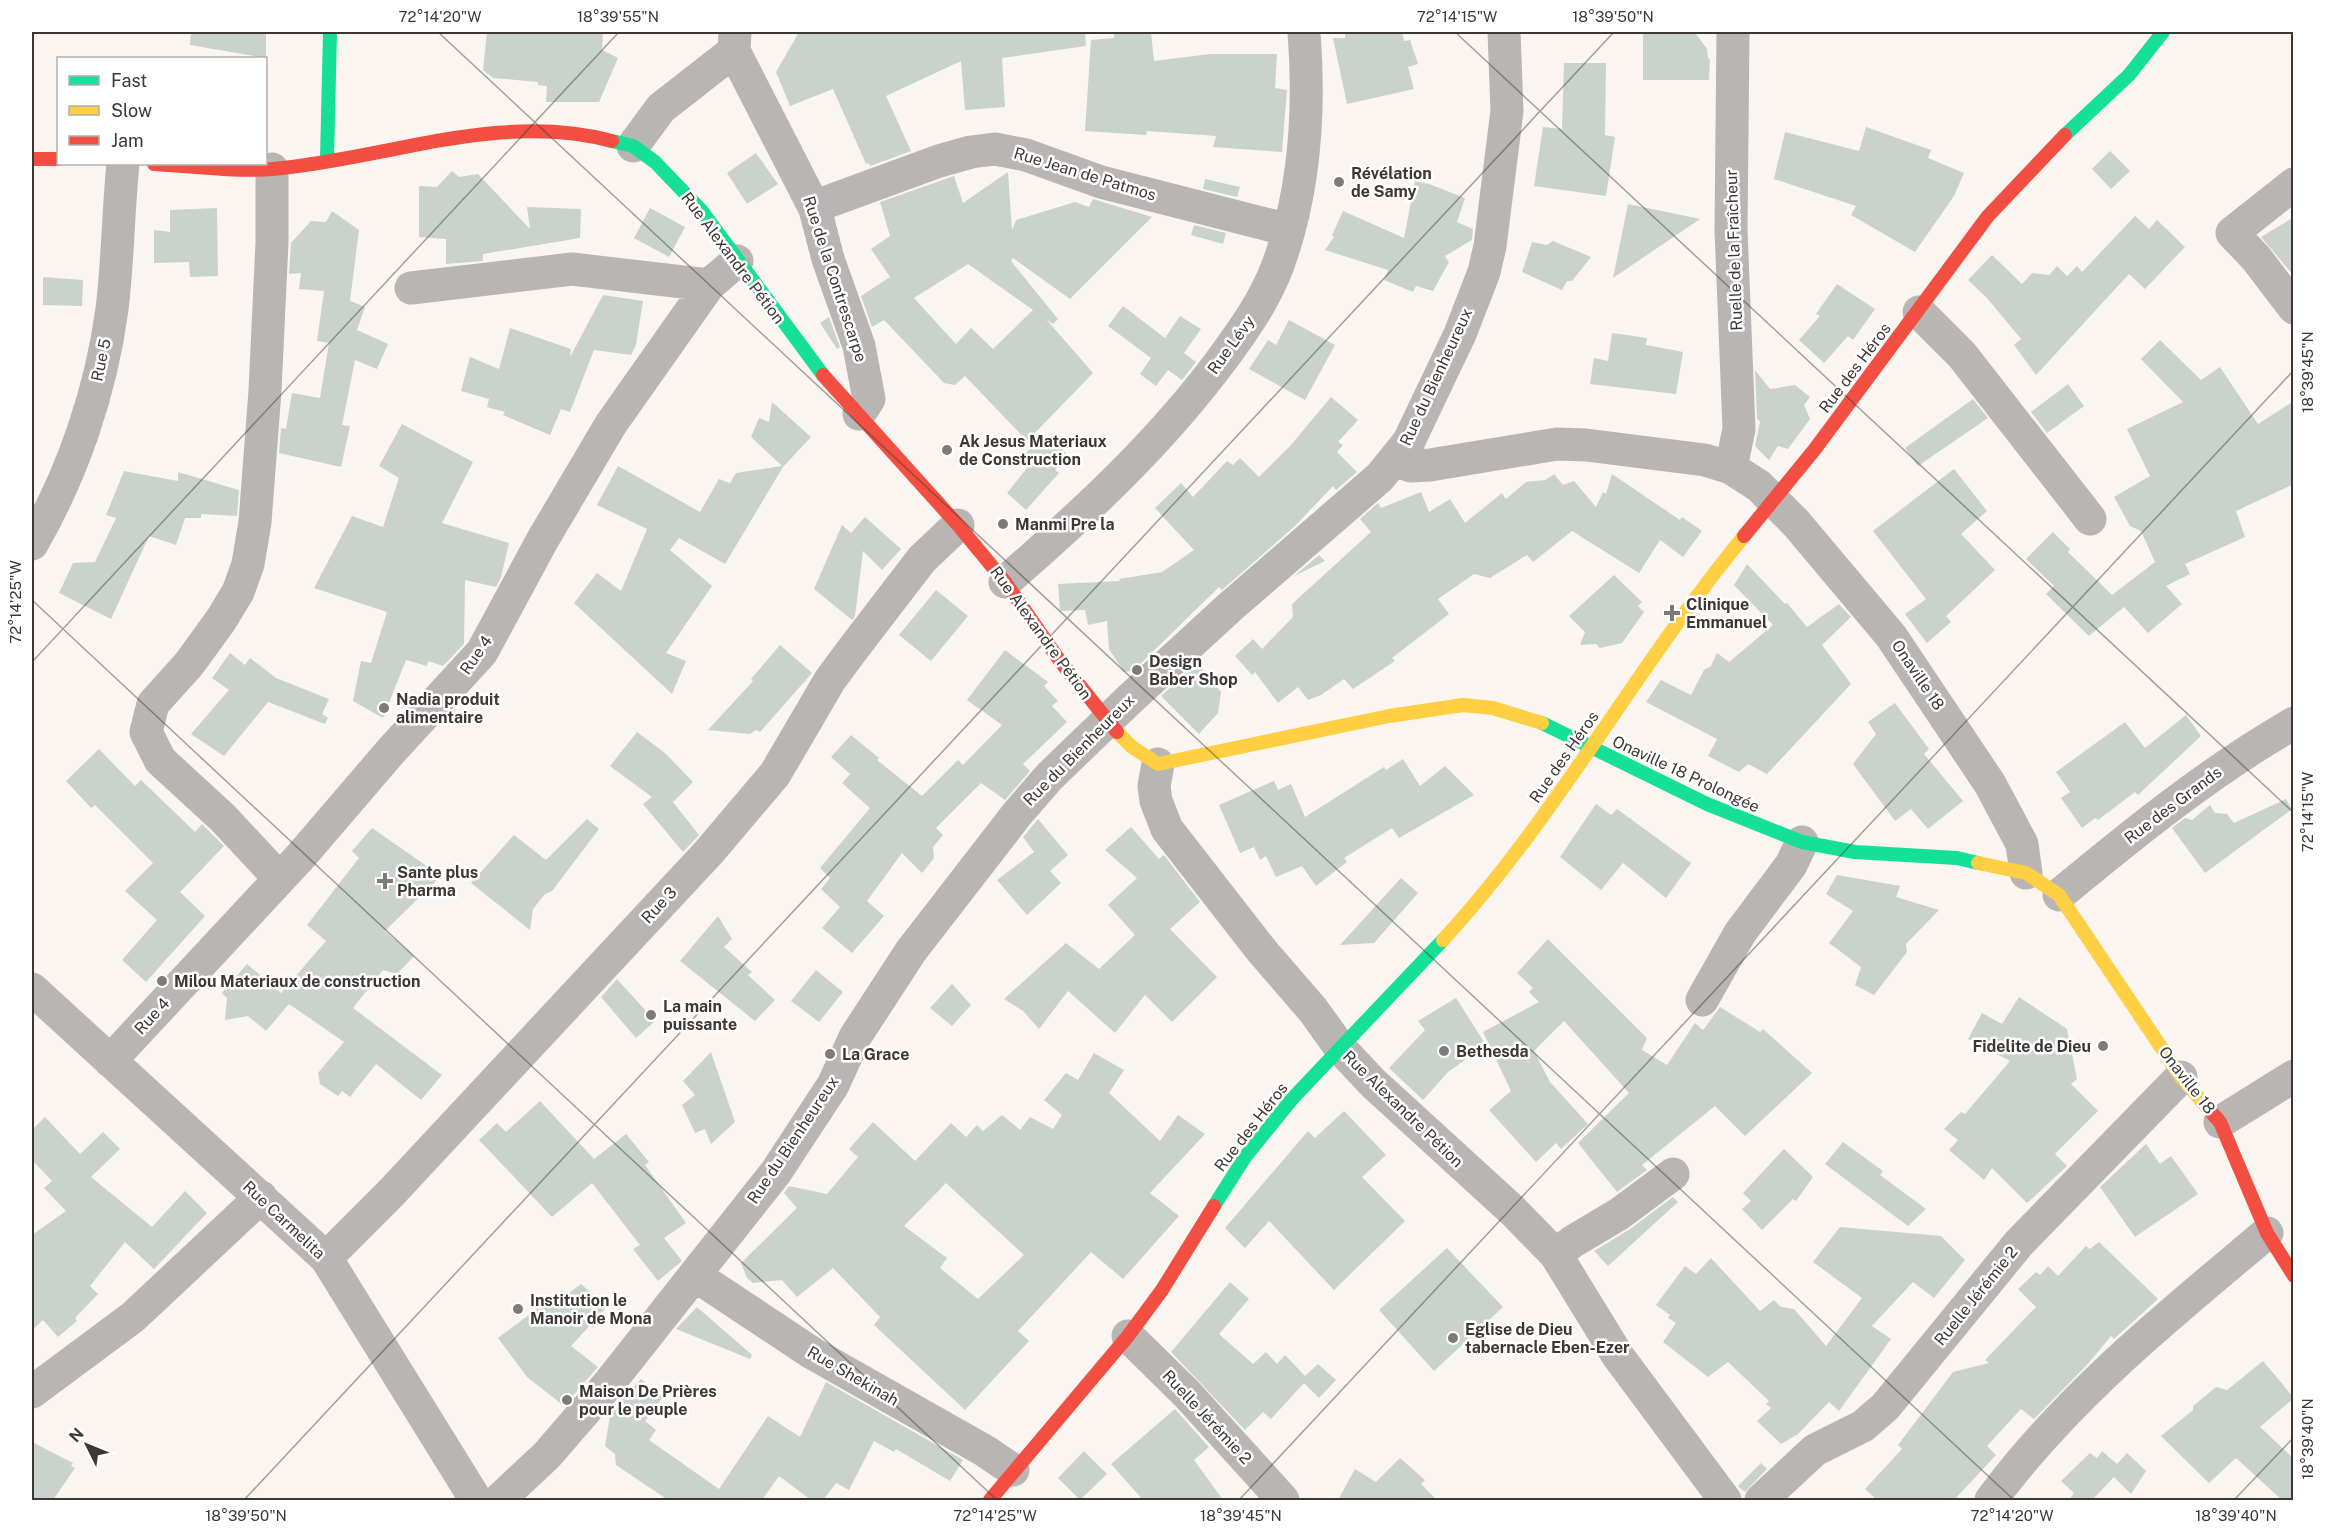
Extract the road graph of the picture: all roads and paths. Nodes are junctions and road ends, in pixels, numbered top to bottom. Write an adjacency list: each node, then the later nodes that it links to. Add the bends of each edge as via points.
1 (330, 32): 10 (street)
2 (1304, 32): 16 (street, Rue Lévy, via 1303,154)
3 (1504, 32): 23 (street, Rue du Bienheureux, via 1507,111 1484,272 1460,334 1409,441)
4 (1733, 32): 24 (street, Ruelle de la Fraîcheur, via 1731,230 1739,429)
5 (2163, 32): 21 (street, Rue des Héros, via 2129,75 2086,113 1988,216)
6 (734, 41): 7 (street, via 661,108); 15 (street, Rue de la Contrescarpe)
7 (633, 146): 10 (street, Rue Alexandre Pétion, via 587,134 530,129); 17 (street, Rue Alexandre Pétion, via 656,162 701,210)
8 (32, 159): 9 (street)
9 (57, 159)
10 (327, 159): 13 (street, Rue Alexandre Pétion)
11 (123, 165): 28 (street, Rue 5, via 112,309 100,368 86,423 52,509)
12 (178, 165): 13 (street, Rue Alexandre Pétion)
13 (272, 169): 36 (street, via 265,391 248,564 238,592 221,620 153,704 146,732 160,760 224,818)
14 (2294, 184): 20 (street, via 2232,233)
15 (815, 209): 16 (street, Rue Jean de Patmos, via 928,165 995,149 1026,155 1101,182); 22 (street, Rue de la Contrescarpe, via 859,346 869,399)
16 (1289, 230): 29 (street, Rue Lévy, via 1278,267 1259,306 1175,420 1086,511)
17 (737, 261): 18 (street, Rue 4); 22 (street, Rue Alexandre Pétion, via 825,378)
18 (709, 285): 19 (street, via 572,269); 36 (street, Rue 4, via 588,460 482,652)
19 (411, 288)
20 (2294, 308)
21 (1919, 312): 25 (street, Rue des Héros); 26 (street, via 1962,355)
22 (859, 414): 27 (street, Rue Alexandre Pétion)
23 (1395, 460): 24 (street, Onaville 18, via 1411,466 1430,465 1557,444 1705,460); 30 (street, Rue du Bienheureux)
24 (1731, 468): 25 (street, Onaville 18)
25 (1773, 500): 32 (street, Rue des Héros, via 1679,619); 35 (street, Onaville 18, via 1891,636 1962,739 2022,844)
26 (2090, 519)
27 (958, 525): 29 (street, Rue Alexandre Pétion); 49 (street, Rue 3, via 921,559 830,680 774,774 709,852)
28 (32, 544)
29 (1005, 582): 30 (street, Rue Alexandre Pétion)
30 (1107, 723): 33 (street, Rue Alexandre Pétion, via 1132,747); 50 (street, Rue du Bienheureux, via 1050,776 1017,814 910,951 855,1038 812,1118)
31 (2294, 723): 37 (street, Rue des Grands, via 2235,758)
32 (1592, 749): 33 (street, Onaville 18 Prolongée, via 1554,727 1521,715 1463,705 1357,722); 34 (street, Onaville 18 Prolongée, via 1755,825); 40 (street, Rue des Héros, via 1447,936)
33 (1158, 764): 40 (street, Rue Alexandre Pétion, via 1156,801 1167,829)
34 (1802, 842): 35 (street, Onaville 18 Prolongée, via 1854,852 1957,858); 39 (street, via 1791,865 1740,933)
35 (2026, 873): 37 (street, Onaville 18 Prolongée)
36 (279, 878): 41 (street, Rue 4)
37 (2059, 895): 43 (street, Onaville 18)
38 (32, 988): 41 (street, Rue Carmelita)
39 (1702, 1000)
40 (1341, 1049): 48 (street, Rue Alexandre Pétion); 52 (street, Rue des Héros, via 1292,1098 1245,1156 1162,1290)
41 (110, 1061): 46 (street, Rue Carmelita)
42 (2294, 1076): 44 (street)
43 (2181, 1077): 44 (street, Onaville 18); 60 (street, Ruelle Jérémie 2, via 2019,1243 1886,1407 1863,1426 1815,1450)
44 (2220, 1122): 47 (street, Onaville 18)
45 (1673, 1173): 48 (street)
46 (261, 1197): 49 (street, Rue Carmelita); 53 (street, via 133,1317)
47 (2267, 1233): 51 (street, Onaville 18); 61 (street, via 2153,1328 2098,1381 2019,1462)
48 (1556, 1255): 59 (street, Rue Alexandre Pétion, via 1618,1356)
49 (326, 1258): 55 (street, Rue Carmelita)
50 (696, 1276): 54 (street, Rue Shekinah, via 812,1353); 56 (street, Rue du Bienheureux, via 547,1455)
51 (2294, 1276)
52 (1128, 1336): 54 (street, Rue des Héros); 58 (street, Ruelle Jérémie 2)
53 (32, 1392)
54 (1013, 1470): 57 (street, Rue des Héros)
55 (476, 1500)
56 (499, 1500)
57 (990, 1500)
58 (1283, 1500)
59 (1725, 1500)
60 (1761, 1500)
61 (1991, 1500)

